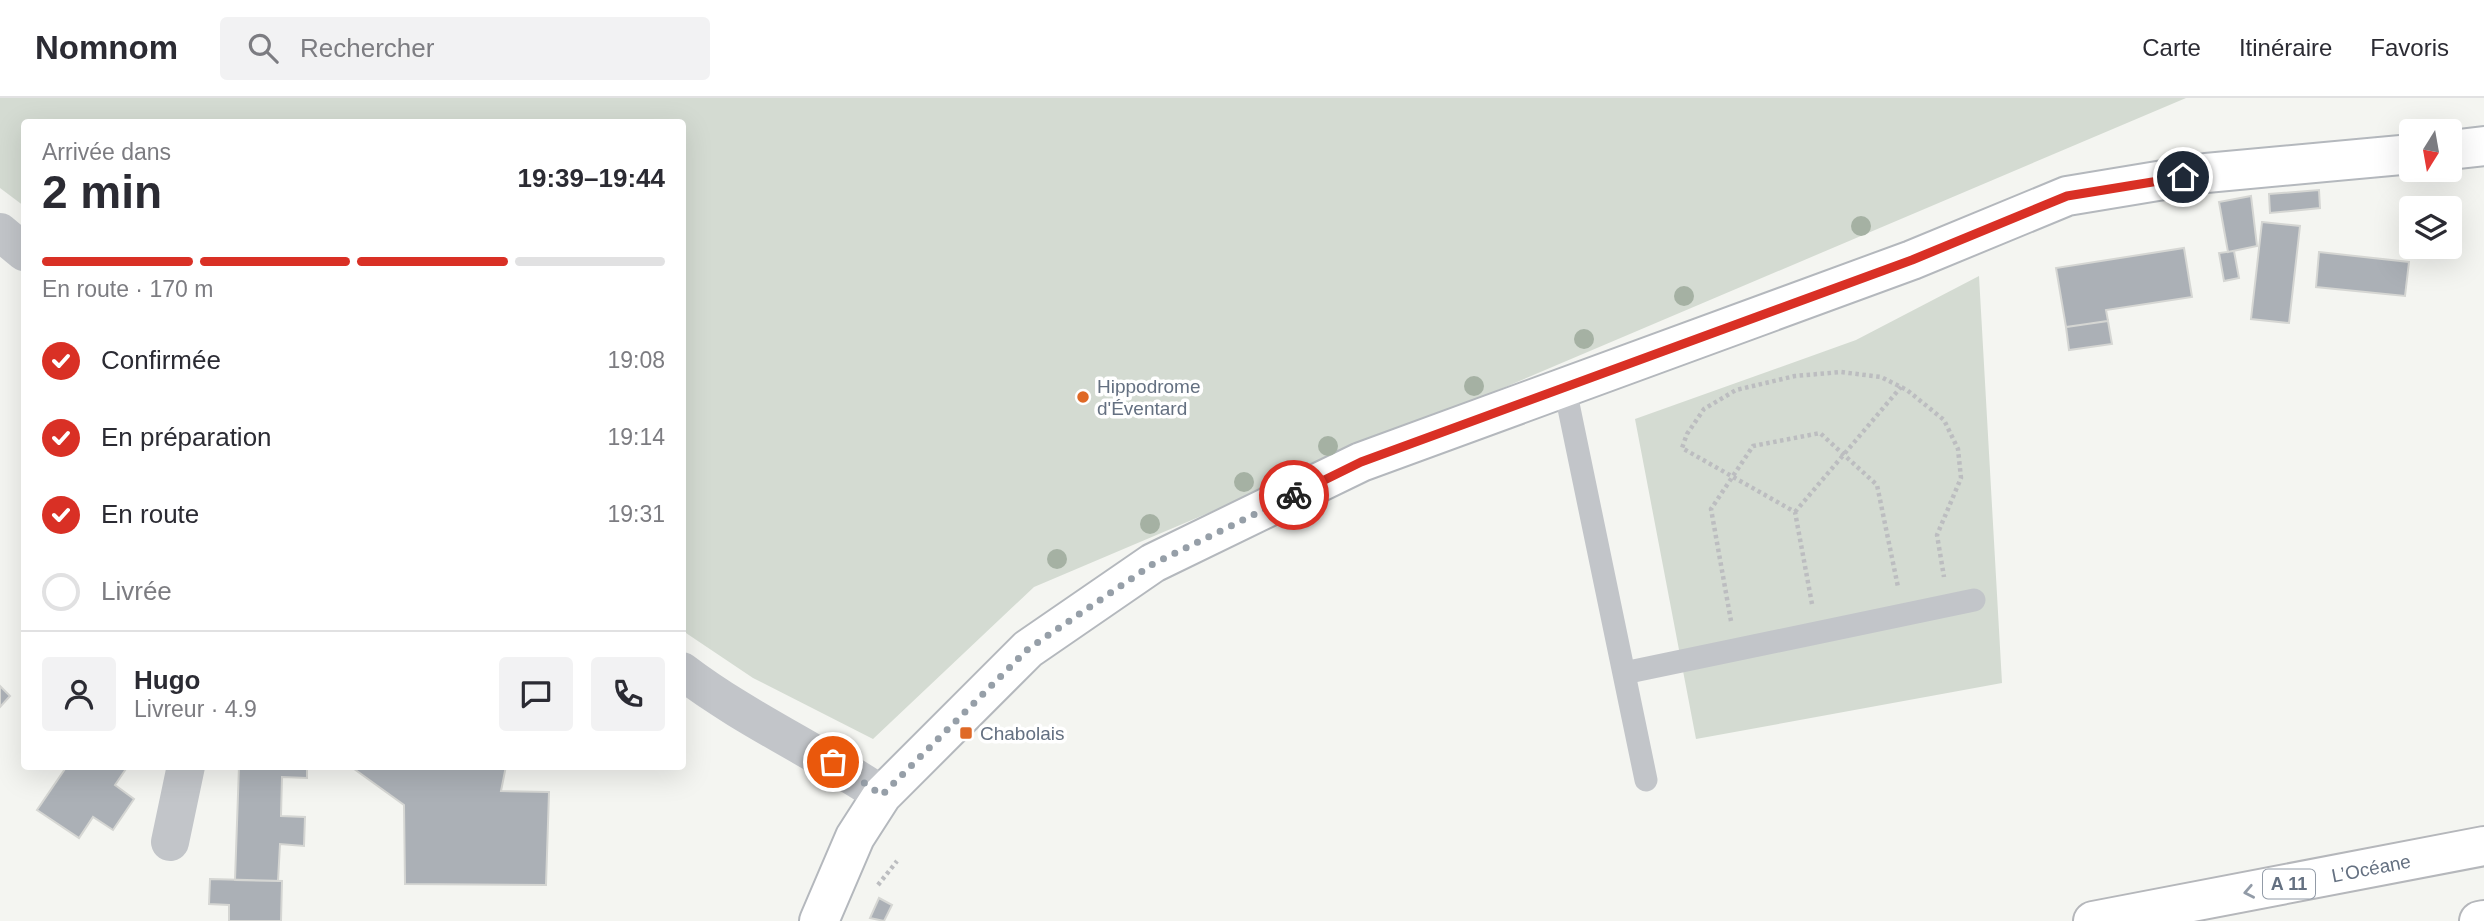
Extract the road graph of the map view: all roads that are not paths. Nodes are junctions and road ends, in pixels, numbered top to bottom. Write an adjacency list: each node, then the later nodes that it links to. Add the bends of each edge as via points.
1 (2484, 146): 2 (main road)
2 (2462, 149)
3 (2399, 155): 6 (main road, via 2206,173 2067,196 1912,260)
4 (0, 232): 5 (street)
5 (21, 250)
6 (1565, 389): 8 (lane); 12 (main road, via 1361,462 1153,564 1028,649)
7 (1974, 600): 8 (lane)
8 (1624, 673): 11 (lane)
9 (686, 674): 12 (street, via 725,703 833,762)
10 (185, 770): 13 (street)
11 (1646, 780)
12 (882, 795): 15 (main road, via 855,837)
13 (170, 842)
14 (2484, 846): 16 (main road, L’Océane / A 11, one-way to 16)
15 (819, 921)
16 (2093, 921)

